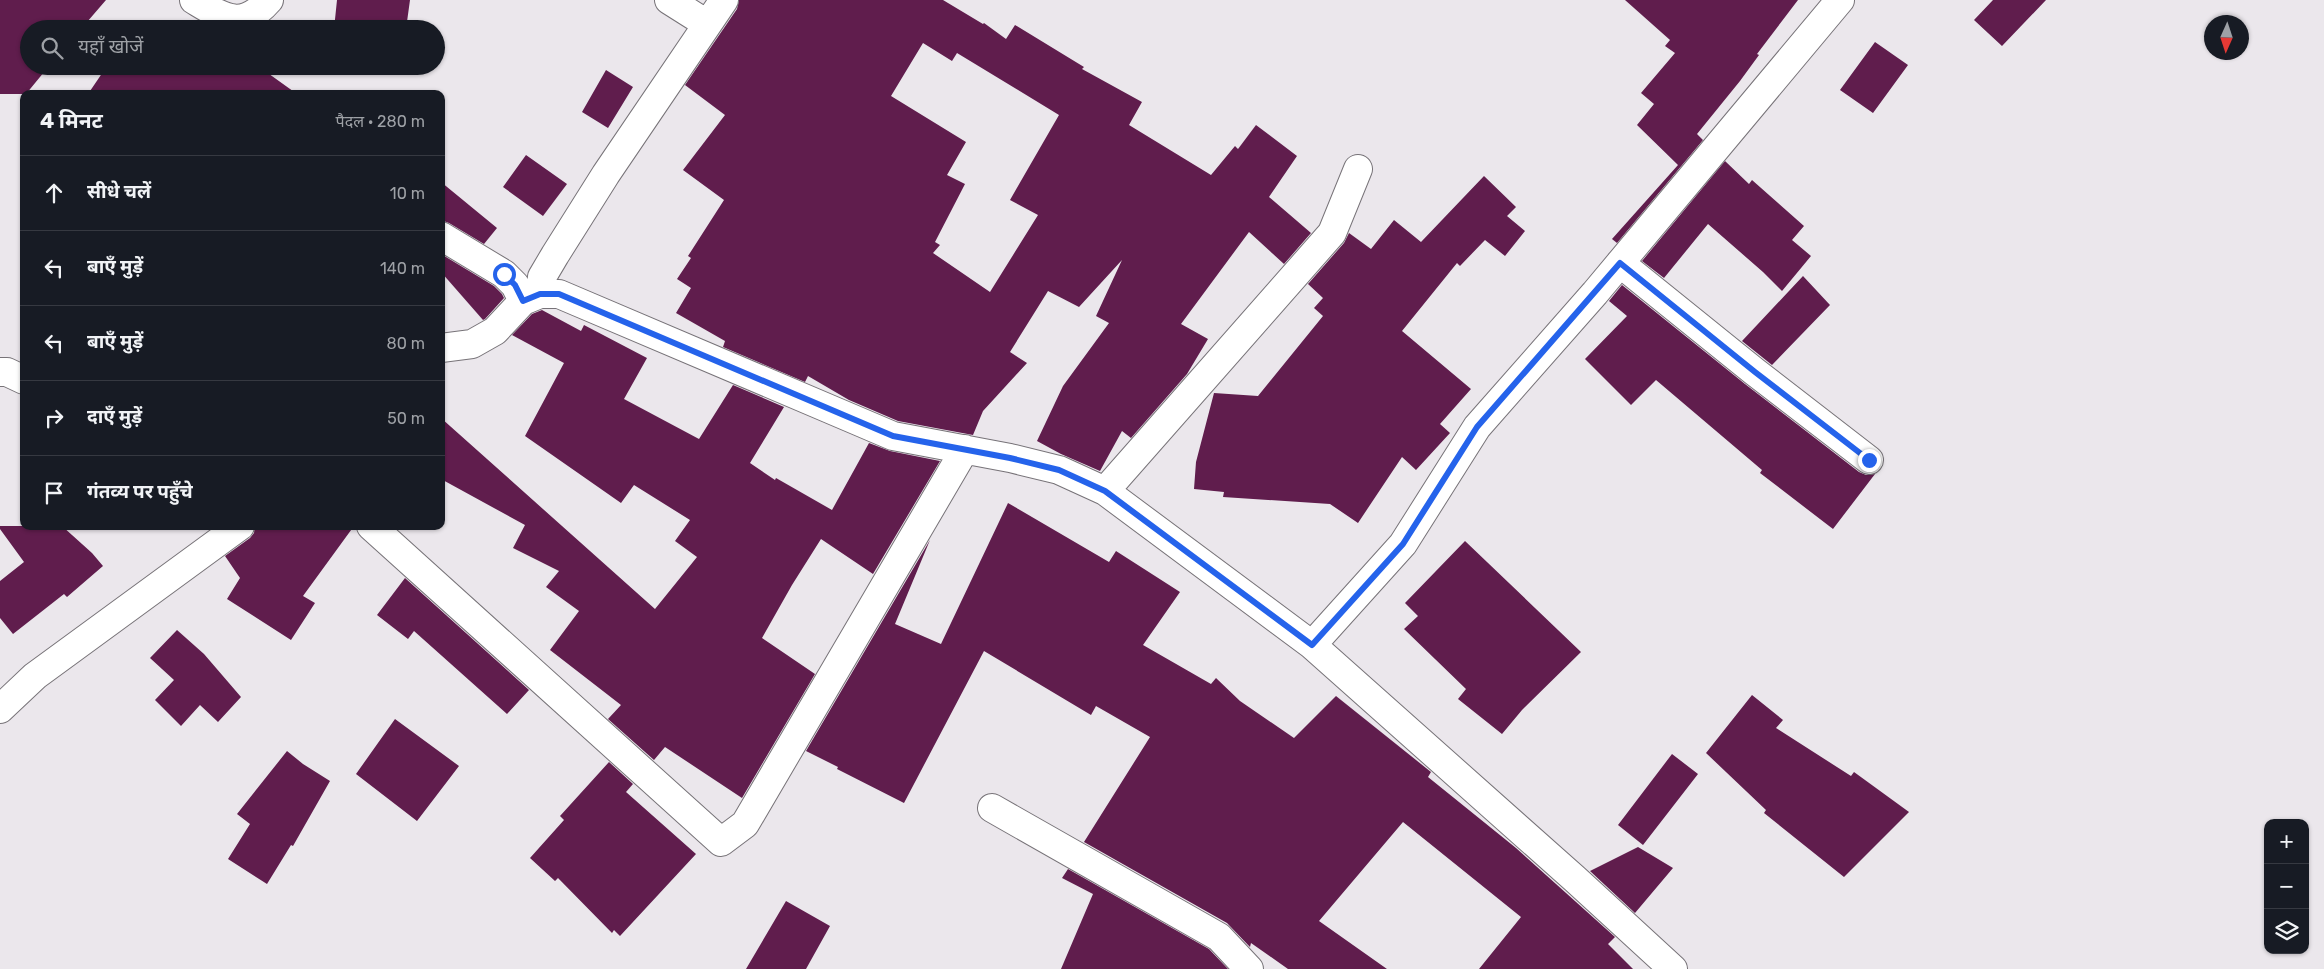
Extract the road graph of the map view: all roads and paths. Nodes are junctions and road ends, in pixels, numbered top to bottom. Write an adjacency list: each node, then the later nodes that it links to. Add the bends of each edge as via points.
1 (194, 0): 2 (street, via 224,18 246,19)
2 (269, 0)
3 (670, 0): 6 (street)
4 (724, 0): 6 (street)
5 (1840, 0): 9 (street)
6 (707, 24): 10 (street, via 606,174)
7 (1358, 169): 16 (street, via 1332,233)
8 (445, 238): 10 (street, via 504,274)
9 (1620, 263): 15 (street); 19 (street, via 1477,427 1403,544)
10 (532, 298): 11 (street, via 494,331 472,344); 14 (street, via 559,294 893,436)
11 (445, 347)
12 (0, 372): 13 (street)
13 (20, 378)
14 (965, 449): 16 (street, via 1059,470); 18 (street, via 745,824 720,842)
15 (1869, 460)
16 (1105, 491): 19 (street)
17 (233, 530): 20 (street, via 35,676)
18 (375, 530)
19 (1312, 645): 23 (street)
20 (0, 708)
21 (992, 808): 22 (street, via 1219,937)
22 (1249, 969)
23 (1672, 969)

